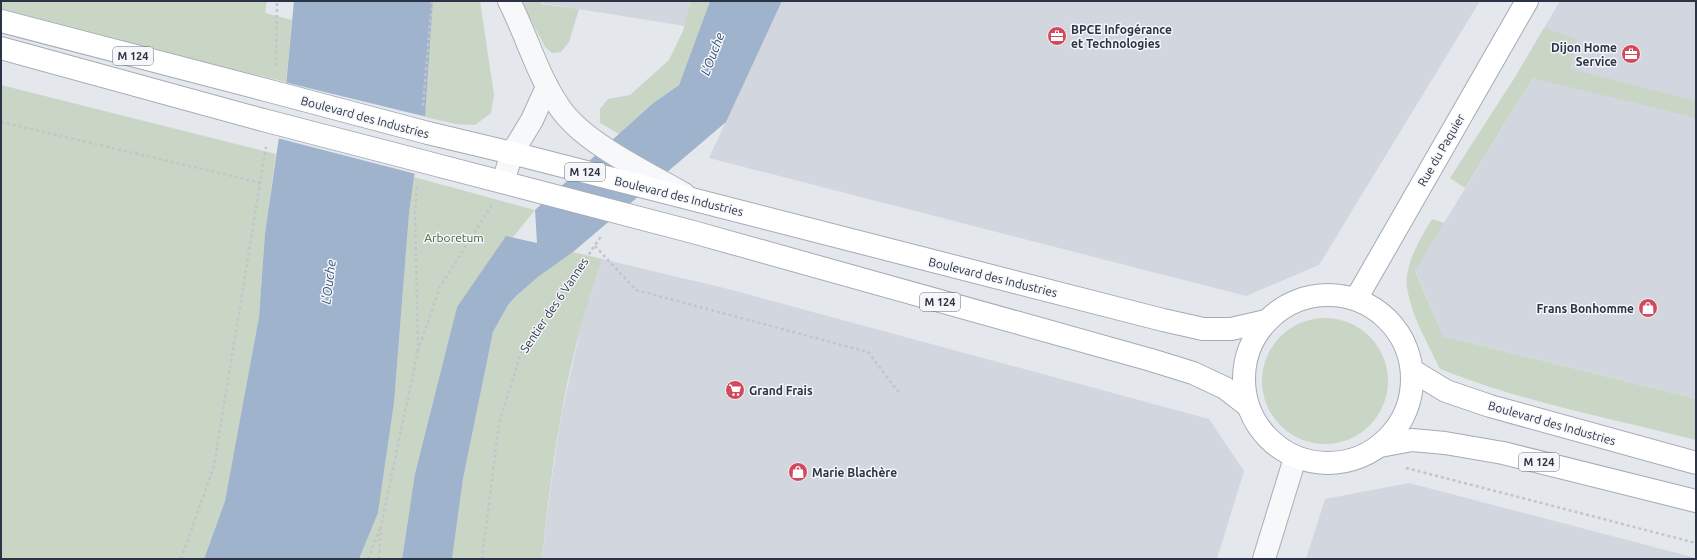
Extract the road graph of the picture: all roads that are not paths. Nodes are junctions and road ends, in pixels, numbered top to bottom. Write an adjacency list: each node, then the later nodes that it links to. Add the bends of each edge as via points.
1 (508, 1): 5 (street)
2 (1527, 1): 9 (main road, Rue du Paquier)
3 (1, 21): 6 (main road, Boulevard des Industries / M 124, bridge, via 271,82 428,134)
4 (1, 48): 7 (main road, M 124, bridge, via 263,120 421,171)
5 (547, 87): 6 (street, via 532,120); 8 (street, via 560,109 587,136)
6 (512, 153): 7 (street); 8 (main road, Boulevard des Industries / M 124)
7 (503, 182): 12 (main road, M 124, via 693,232 1186,371 1224,388)
8 (693, 200): 10 (main road, Boulevard des Industries / M 124, via 1163,320 1210,329 1231,329)
9 (1356, 299): 10 (main road, via 1332,294 1307,297 1285,306); 11 (main road, via 1377,310 1394,327 1407,348)
10 (1266, 321): 12 (main road, via 1251,343 1244,369)
11 (1413, 371): 13 (main road, via 1412,392 1406,413 1395,431); 15 (main road, Boulevard des Industries, via 1446,391 1490,406)
12 (1247, 405): 14 (main road, via 1262,432 1274,445)
13 (1380, 446): 14 (main road, via 1362,457 1329,464); 16 (main road, M 124, via 1412,440 1445,442 1504,453)
14 (1295, 458): 17 (street)
15 (1696, 463)
16 (1696, 501)
17 (1264, 559)

